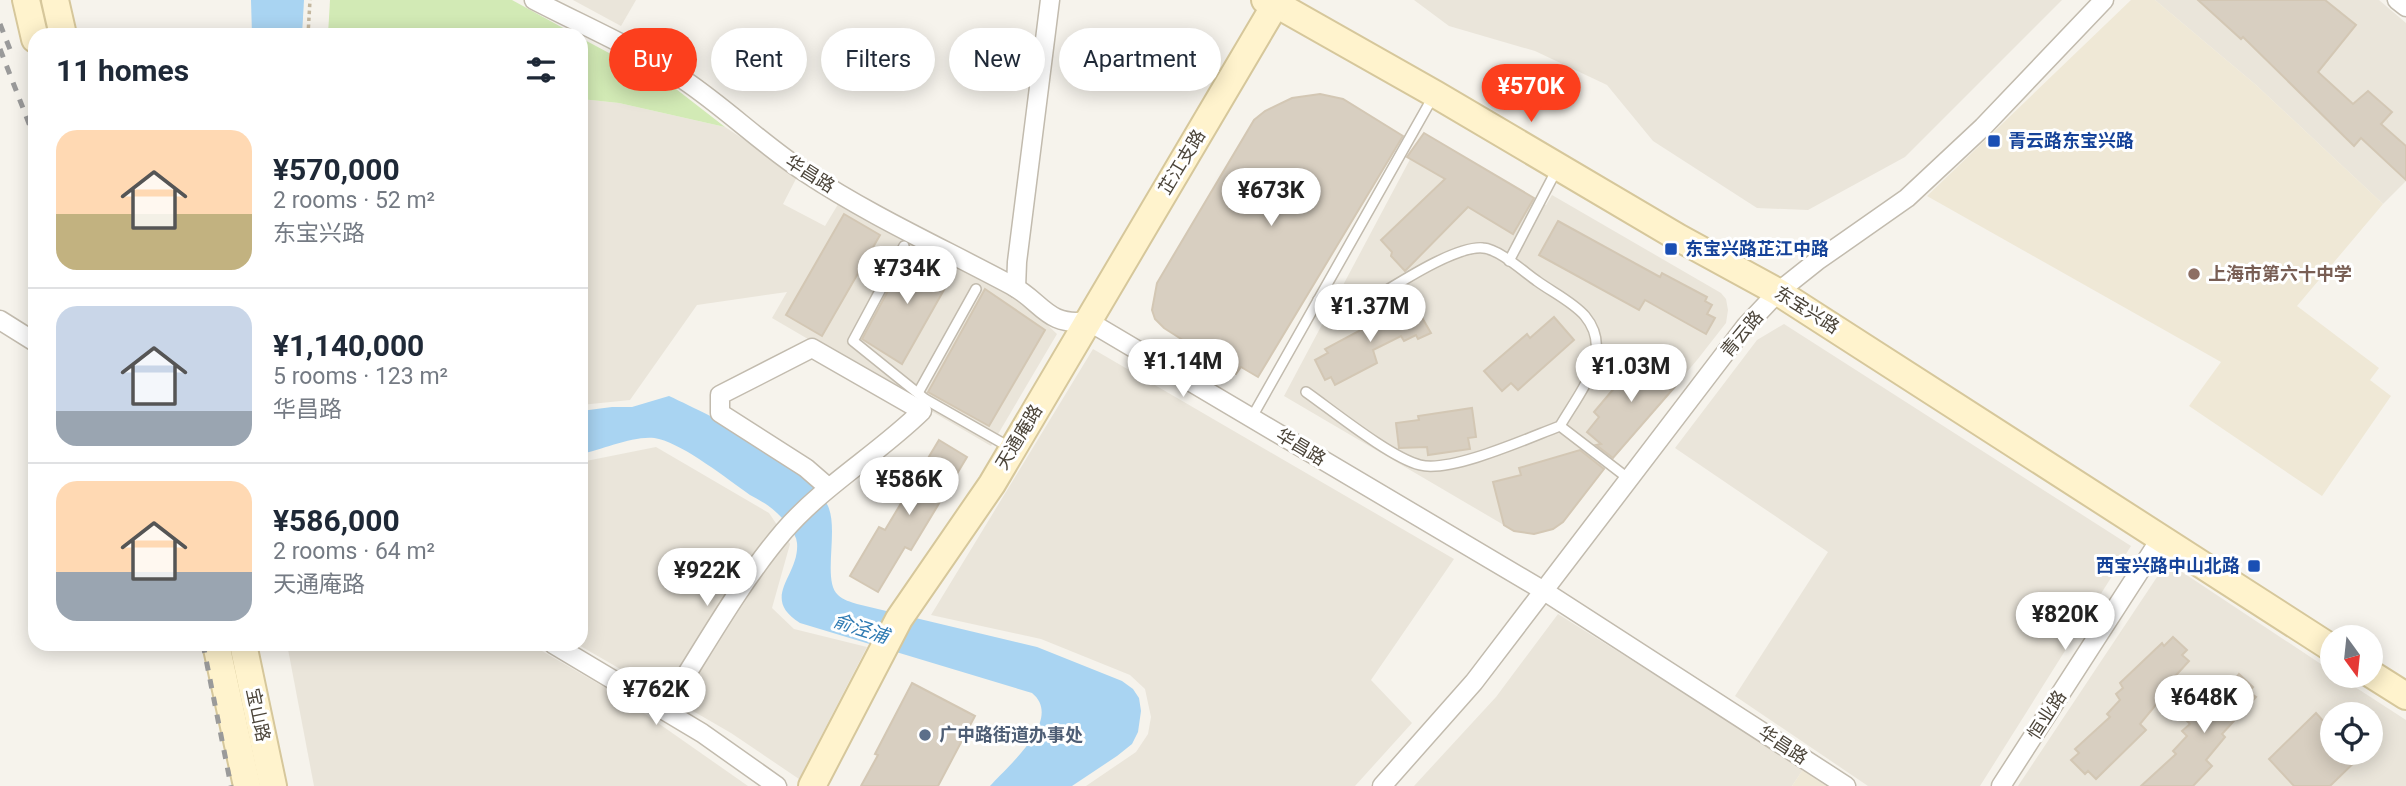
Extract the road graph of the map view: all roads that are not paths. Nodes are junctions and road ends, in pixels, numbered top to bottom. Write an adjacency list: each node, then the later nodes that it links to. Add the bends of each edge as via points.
1 (26, 0): 9 (street)
2 (55, 0): 10 (street)
3 (534, 0): 11 (street, 华昌路)
4 (1050, 0): 17 (street)
5 (2104, 0): 19 (street, 青云路, via 1983,127 1907,198)
6 (2397, 0): 8 (street)
7 (1273, 1): 13 (street, 东宝兴路); 22 (street, 芷江支路)
8 (2406, 7)
9 (32, 28)
10 (61, 28)
11 (587, 28)
12 (588, 29): 17 (street, 华昌路, via 683,79 807,174)
13 (1435, 94): 14 (street, 东宝兴路); 20 (lane)
14 (1558, 167): 16 (lane); 19 (street, 东宝兴路)
15 (904, 246): 25 (lane, via 853,341)
16 (1509, 261): 20 (lane, via 1484,248 1454,253 1354,310 1335,309); 27 (lane, via 1583,314 1596,332 1598,353 1592,371)
17 (1016, 288): 22 (street, 华昌路, via 1056,320)
18 (976, 289): 25 (lane)
19 (1778, 292): 29 (street, 青云路, via 1745,327); 31 (street, 东宝兴路)
20 (1318, 300): 26 (lane)
21 (0, 320): 23 (street)
22 (1088, 321): 26 (street, 华昌路); 28 (street, 天通庵路)
23 (28, 337)
24 (1306, 392): 27 (lane, via 1420,466 1461,462)
25 (918, 393): 28 (lane)
26 (1252, 417): 32 (street, 华昌路)
27 (1560, 426): 29 (lane)
28 (1012, 449): 43 (street, 天通庵路, via 899,619)
29 (1629, 479): 32 (street, 青云路)
30 (826, 490): 30 (street, via 894,439 922,411 813,348 720,395 720,413 806,468); 39 (street, via 785,531)
31 (2161, 538): 33 (street, 东宝兴路); 46 (street, 恒业路)
32 (1544, 591): 44 (street, 青云路, via 1474,681); 45 (street, 华昌路)
33 (2320, 641)
34 (218, 651): 40 (street, 宝山路)
35 (244, 651): 41 (street, 宝山路)
36 (564, 651): 39 (street)
37 (2384, 682): 38 (street)
38 (2406, 696)
39 (664, 710): 42 (street)
40 (247, 786)
41 (273, 786)
42 (776, 786)
43 (812, 786)
44 (1382, 786)
45 (1846, 786)
46 (2001, 786)

